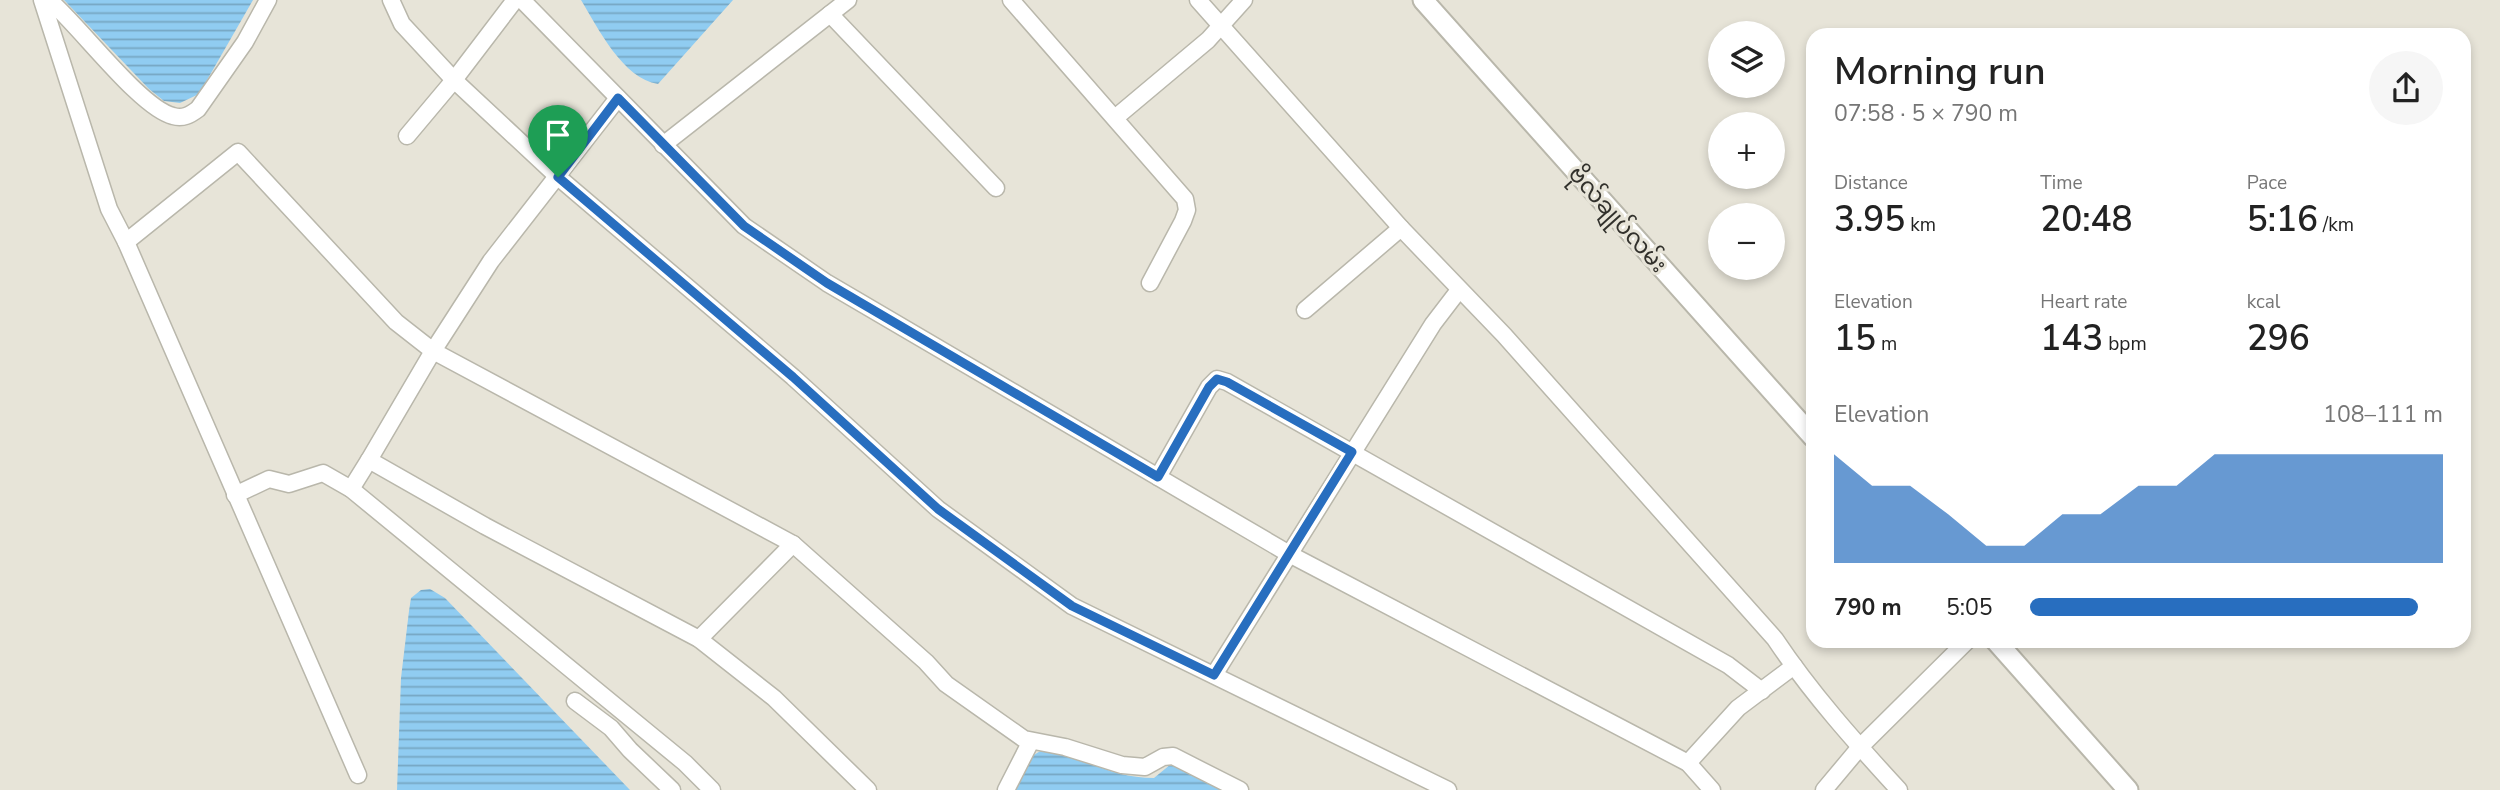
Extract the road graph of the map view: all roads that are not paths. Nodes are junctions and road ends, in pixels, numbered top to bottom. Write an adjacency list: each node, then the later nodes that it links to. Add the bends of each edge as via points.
1 (42, 0): 22 (street, via 109,209)
2 (49, 0): 3 (street, via 144,96 161,111 181,117 205,101)
3 (268, 0)
4 (391, 0): 14 (street, via 402,24)
5 (515, 0): 14 (street)
6 (522, 0): 15 (street)
7 (848, 0): 12 (street)
8 (1011, 0): 16 (street)
9 (1198, 0): 13 (street)
10 (1244, 0): 13 (street)
11 (1423, 0): 27 (street, ဗိုလ်ချုပ်လမ်း)
12 (830, 14): 18 (street); 20 (street)
13 (1220, 26): 16 (street); 21 (street)
14 (454, 80): 17 (street); 19 (street)
15 (618, 98): 18 (street); 19 (street)
16 (1115, 118): 23 (street, via 1185,199 1187,210)
17 (407, 136)
18 (663, 145): 30 (street, via 744,226 827,283)
19 (558, 177): 26 (street, via 491,261); 39 (street, via 793,377 938,509 1072,606)
20 (996, 188)
21 (1401, 228): 24 (street); 25 (street)
22 (126, 242): 26 (street, via 238,152 396,322); 32 (street)
23 (1150, 283)
24 (1459, 290): 28 (street); 38 (street, via 1748,608)
25 (1305, 310)
26 (433, 351): 29 (street); 33 (street)
27 (1806, 429)
28 (1352, 452): 30 (street, via 1217,379); 34 (street); 40 (street, via 1728,665)
29 (369, 460): 31 (street); 35 (street)
30 (1158, 477): 34 (street)
31 (351, 489): 32 (street, via 323,473 289,484 269,479); 47 (street)
32 (235, 495): 45 (street)
33 (793, 544): 35 (street); 42 (street, via 946,684)
34 (1288, 553): 39 (street); 44 (street)
35 (699, 639): 48 (street, via 774,698)
36 (1960, 648): 43 (street)
37 (2002, 648): 55 (street)
38 (1794, 666): 40 (street); 43 (street)
39 (1214, 675): 51 (street)
40 (1762, 691): 44 (street, via 1738,708)
41 (575, 701): 46 (street, via 611,728)
42 (1031, 741): 49 (street); 50 (street, via 1122,765 1145,767 1173,756)
43 (1860, 747): 53 (street); 54 (street)
44 (1688, 763): 52 (street)
45 (358, 775)
46 (672, 790)
47 (712, 790)
48 (868, 790)
49 (1006, 790)
50 (1240, 790)
51 (1448, 790)
52 (1712, 790)
53 (1824, 790)
54 (1899, 790)
55 (2128, 790)

